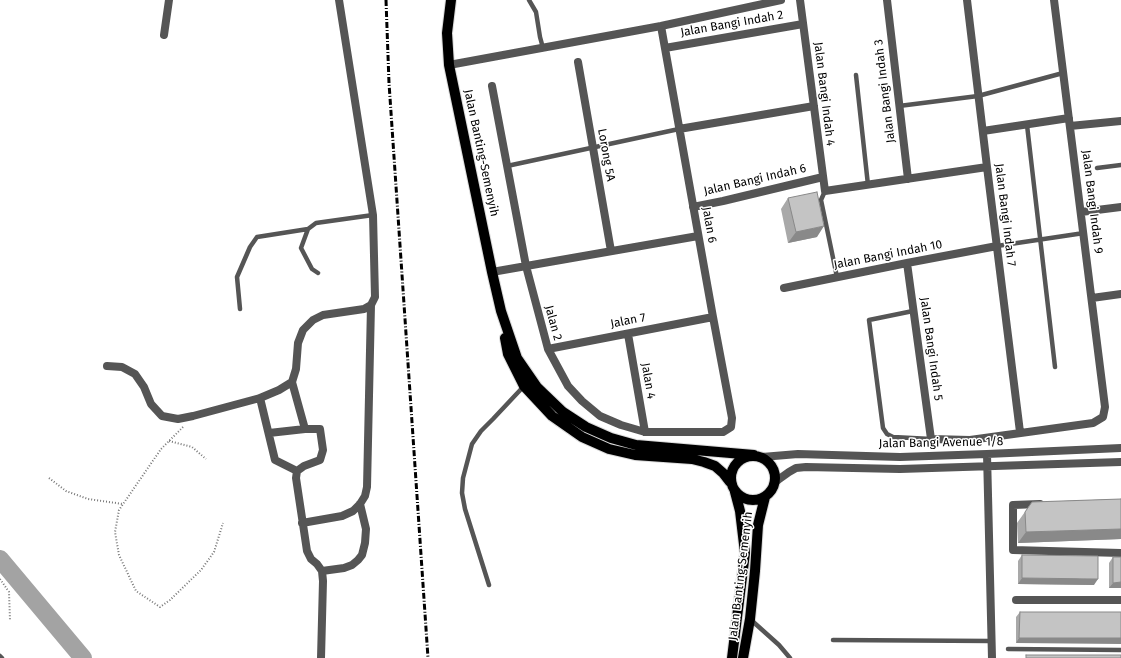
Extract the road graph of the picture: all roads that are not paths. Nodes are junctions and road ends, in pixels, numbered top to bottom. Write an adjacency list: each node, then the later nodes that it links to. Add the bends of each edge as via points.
1 (169, 0): 12 (street)
2 (339, 0): 40 (street)
3 (451, 0): 16 (main road, Jalan Banting-Semenyih, via 447,33)
4 (529, 0): 13 (lane, via 536,12)
5 (780, 0): 11 (street)
6 (800, 0): 10 (street, Jalan Bangi Indah 4)
7 (886, 0): 22 (street, Jalan Bangi Indah 3)
8 (967, 0): 20 (street, Jalan Bangi Indah 7)
9 (1054, 0): 17 (street, Jalan Bangi Indah 9)
10 (803, 24): 14 (street, Jalan Bangi Indah 2); 21 (street, Jalan Bangi Indah 4)
11 (661, 26): 13 (street); 14 (street, Jalan 6)
12 (164, 35)
13 (543, 48): 16 (street)
14 (665, 48): 26 (street, Jalan 6)
15 (578, 62): 28 (street, Lorong 5A)
16 (449, 65): 49 (main road, Jalan Banting-Semenyih)
17 (1063, 73): 20 (lane); 24 (street, Jalan Bangi Indah 9)
18 (856, 75): 35 (lane)
19 (492, 86): 30 (street, Jalan 2)
20 (978, 96): 22 (lane); 27 (street, Jalan Bangi Indah 7)
21 (814, 106): 26 (street); 33 (street, Jalan Bangi Indah 4)
22 (899, 106): 34 (street, Jalan Bangi Indah 3)
23 (1121, 121): 24 (street)
24 (1070, 122): 25 (street); 39 (street, Jalan Bangi Indah 9)
25 (1027, 125): 27 (street); 44 (lane)
26 (679, 129): 28 (lane); 38 (street, Jalan 6)
27 (982, 131): 31 (street, Jalan Bangi Indah 7)
28 (593, 148): 30 (lane); 46 (street, Lorong 5A)
29 (1121, 165): 32 (lane)
30 (507, 166): 48 (street, Jalan 2)
31 (987, 167): 34 (street); 45 (street, Jalan Bangi Indah 7)
32 (1097, 168)
33 (823, 177): 36 (street, Jalan Bangi Indah 4); 38 (street, Jalan Bangi Indah 6)
34 (908, 179): 35 (street)
35 (868, 185): 36 (street)
36 (825, 191): 51 (lane, via 821,200)
37 (1121, 206): 39 (street)
38 (694, 207): 43 (street, Jalan 6)
39 (1081, 212): 42 (street, Jalan Bangi Indah 9)
40 (373, 215): 41 (lane, via 316,223); 55 (street, via 375,297)
41 (308, 229): 50 (lane, via 301,248 312,269); 56 (lane, via 258,237 250,247 237,277)
42 (1084, 234): 44 (lane); 54 (street, Jalan Bangi Indah 9)
43 (698, 236): 46 (street); 59 (street, Jalan 6)
44 (1040, 240): 45 (lane); 63 (lane)
45 (996, 246): 47 (street, Jalan Bangi Indah 10); 70 (street, Jalan Bangi Indah 7)
46 (611, 251): 48 (street)
47 (907, 263): 51 (street, Jalan Bangi Indah 10); 58 (street, Jalan Bangi Indah 5)
48 (526, 266): 49 (street); 61 (street, Jalan 2)
49 (492, 272): 57 (main road, Jalan Banting-Semenyih)
50 (318, 273)
51 (837, 278): 52 (street, Jalan Bangi Indah 10)
52 (784, 288)
53 (1121, 294): 54 (street)
54 (1092, 298): 70 (street, Jalan Bangi Indah 9, via 1105,408 1103,417 1092,422)
55 (371, 305): 64 (street, via 364,309 323,315 313,320 303,330 298,343); 82 (street, via 367,487)
56 (240, 309)
57 (501, 311): 65 (main road, Jalan Banting-Semenyih, via 508,354); 75 (main road, Jalan Banting-Semenyih, via 517,358 537,387 563,412 586,427 636,445)
58 (913, 311): 72 (street, Jalan Bangi Indah 5); 72 (lane, via 869,320 883,428 893,437)
59 (713, 318): 60 (street, Jalan 7); 67 (street, Jalan 6, via 732,418)
60 (628, 334): 61 (street, Jalan 7); 69 (street, Jalan 4)
61 (548, 349): 69 (street, Jalan 2, via 568,386 582,401 600,416)
62 (106, 366): 66 (street, via 122,367 135,374 151,404 162,416 178,419)
63 (1056, 367)
64 (292, 382): 66 (street); 68 (street)
65 (524, 386): 80 (main road, Jalan Banting-Semenyih, via 552,416 582,437 609,449 634,455 704,462 715,466); 87 (lane, via 472,444 462,478 465,509)
66 (260, 398): 71 (street)
67 (731, 427): 69 (street, Jalan 2, via 723,432)
68 (305, 429): 71 (street); 78 (street, via 320,429 323,450 320,460)
69 (645, 432)
70 (1020, 432): 72 (street, via 970,440)
71 (269, 433): 78 (street, via 275,460)
72 (931, 439)
73 (1121, 448): 74 (street, Jalan Bangi Avenue 1/8)
74 (987, 454): 75 (street, Jalan Bangi Avenue 1/8, via 900,457 798,454); 77 (street)
75 (758, 456): 79 (main road, via 773,468); 80 (main road, via 744,457 736,463 731,472)
76 (1121, 462): 77 (street, Jalan Bangi Avenue 1/8)
77 (988, 466): 79 (street, Jalan Bangi Avenue 1/8, via 900,469 806,467 796,468); 92 (street)
78 (298, 471): 84 (street, via 296,478)
79 (775, 482): 81 (main road)
80 (733, 487): 81 (main road, via 741,497 749,500); 96 (main road, Jalan Banting-Semenyih, via 740,511 745,553)
81 (765, 497): 90 (main road, Jalan Banting-Semenyih, via 758,525)
82 (360, 504): 84 (street, via 342,516); 86 (street, via 366,530 362,555 352,565)
83 (1052, 504): 85 (street, via 1013,505 1013,550)
84 (302, 523): 86 (street, via 307,551)
85 (1121, 553)
86 (322, 571): 95 (street)
87 (488, 585)
88 (1016, 600): 89 (street)
89 (1121, 600)
90 (750, 619): 97 (main road, Jalan Banting-Semenyih); 98 (lane)
91 (833, 640): 92 (lane)
92 (991, 641): 99 (street)
93 (1008, 649): 94 (lane)
94 (1121, 650)
95 (321, 658)
96 (732, 658)
97 (743, 658)
98 (790, 658)
99 (992, 658)

